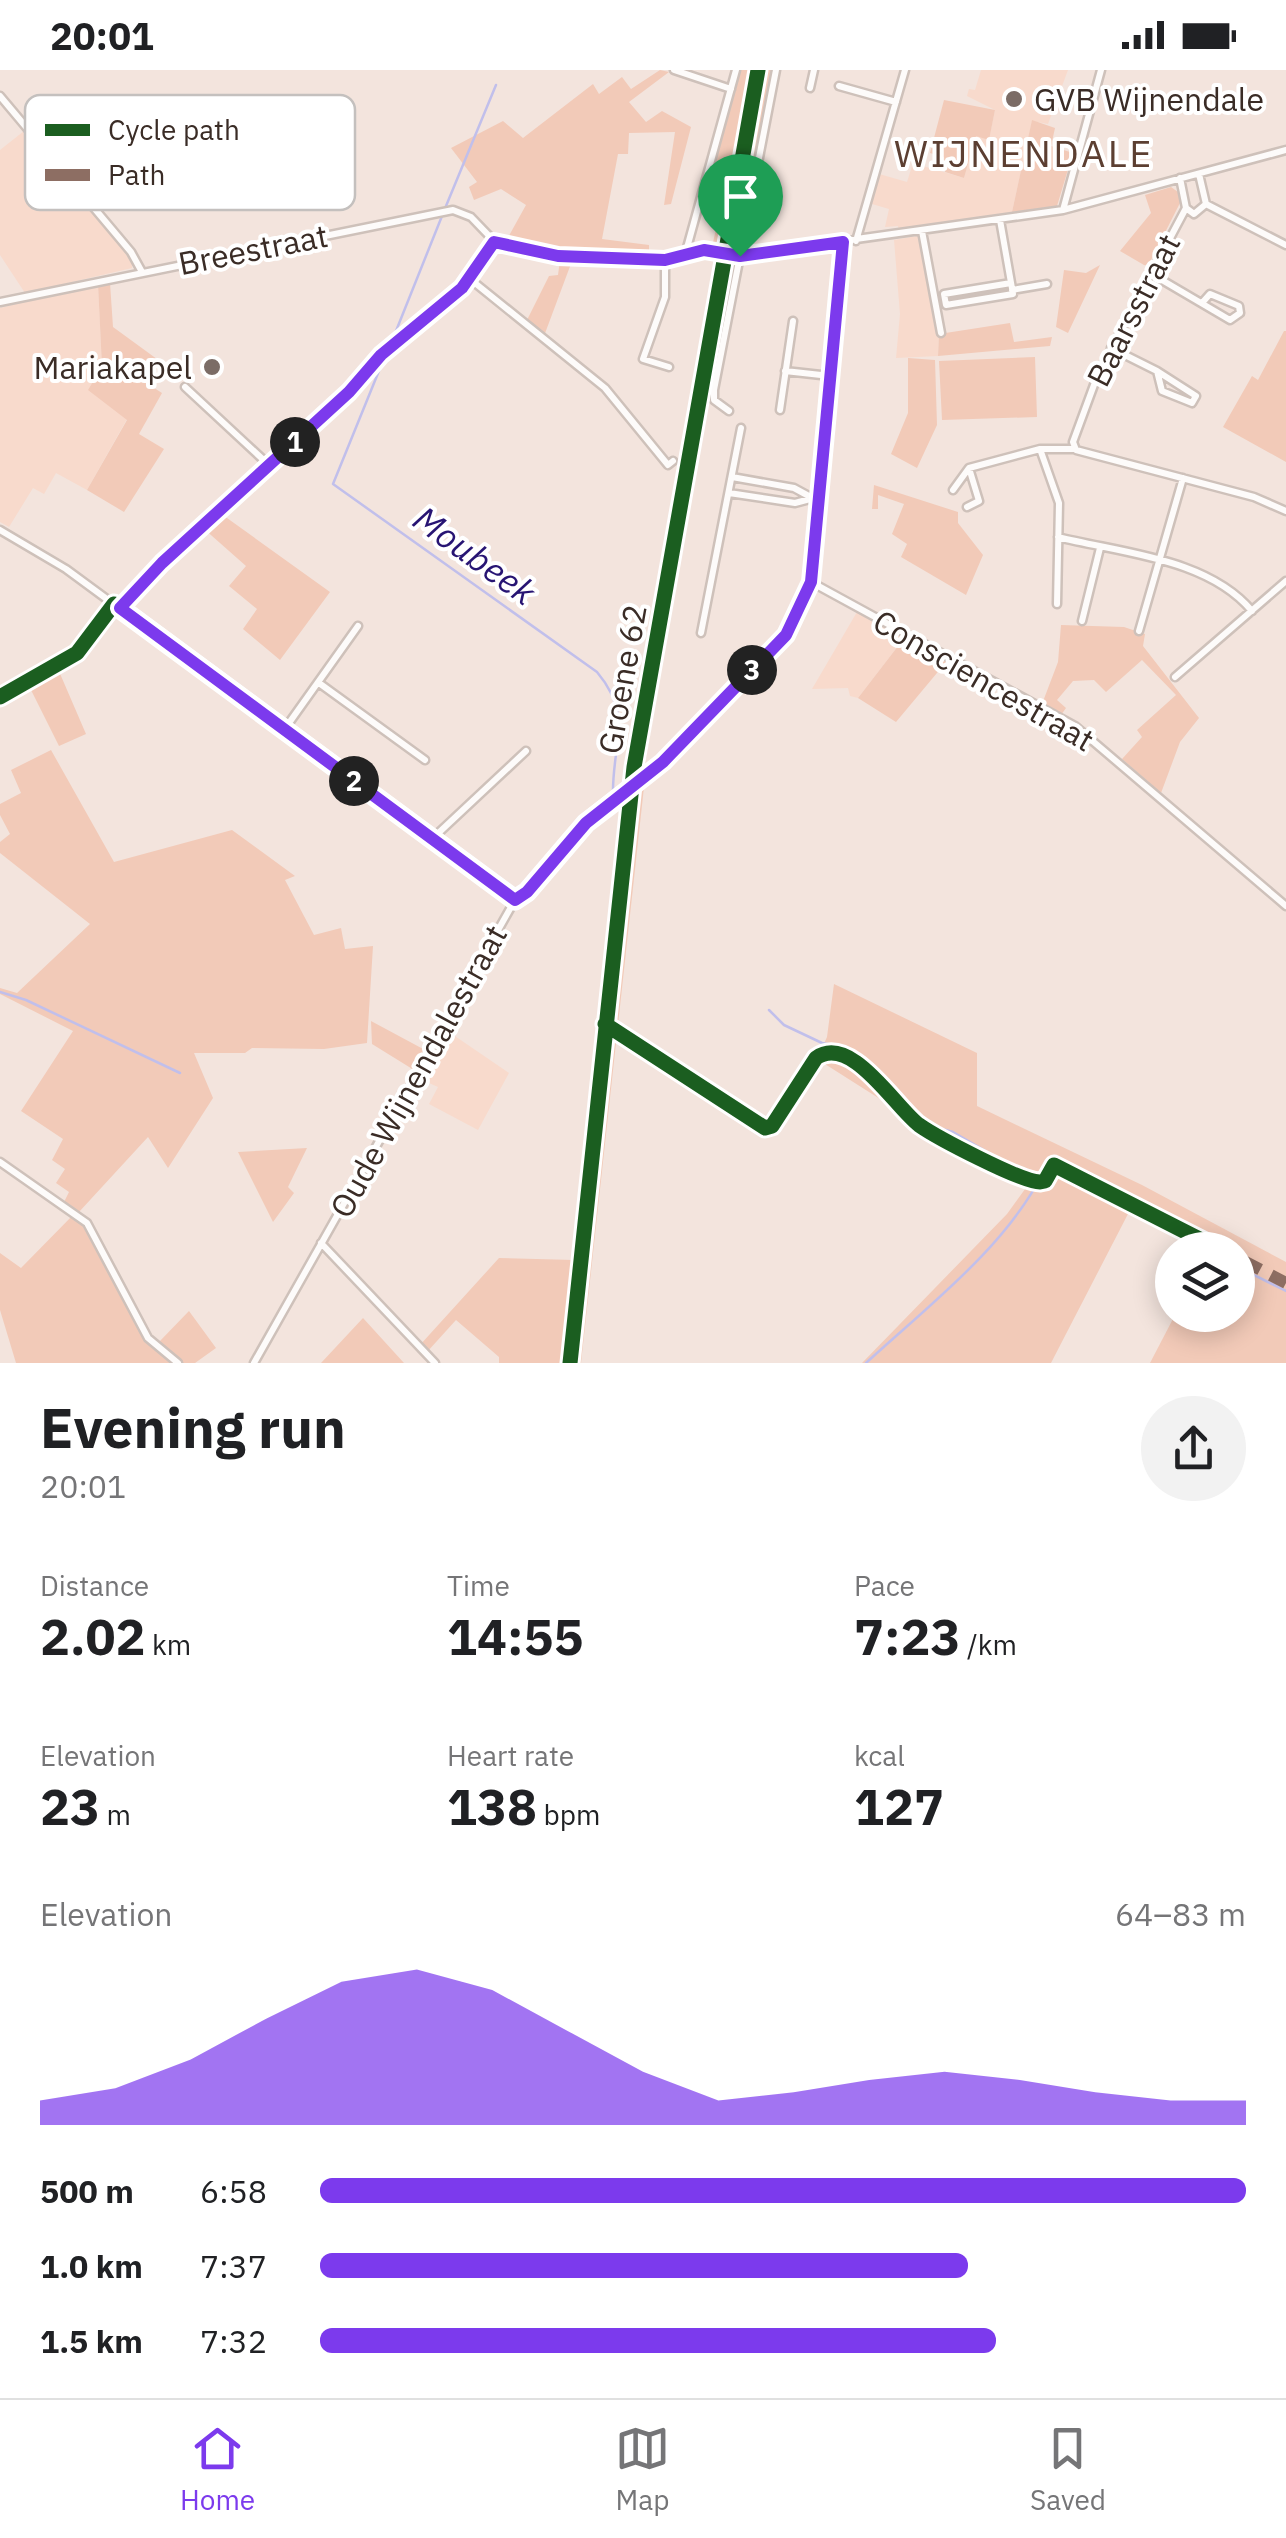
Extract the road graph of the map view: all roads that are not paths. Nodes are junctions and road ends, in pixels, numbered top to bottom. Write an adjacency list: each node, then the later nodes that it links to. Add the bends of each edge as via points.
1 (674, 70): 9 (street)
2 (736, 70): 9 (street)
3 (776, 70): 26 (street)
4 (814, 70): 8 (street)
5 (905, 70): 11 (street)
6 (1101, 70): 19 (street)
7 (839, 86): 11 (street)
8 (810, 88)
9 (732, 89): 27 (street)
10 (0, 96): 12 (street)
11 (896, 102): 22 (street)
12 (25, 126)
13 (1286, 150): 14 (street)
14 (1199, 174): 15 (street); 16 (street)
15 (1180, 178): 17 (street, Baarsstraat); 19 (street)
16 (1206, 204): 17 (street, via 1194,214); 25 (street)
17 (1186, 208): 30 (street, Baarsstraat)
18 (96, 210): 29 (street)
19 (1062, 210): 20 (street)
20 (1000, 220): 21 (street); 33 (street)
21 (922, 232): 22 (street); 37 (street)
22 (856, 241): 24 (street)
23 (494, 242): 28 (street, via 558,256); 29 (street, Breestraat, via 471,217 448,210); 31 (street)
24 (843, 242): 26 (street); 42 (street)
25 (1286, 245)
26 (741, 255): 27 (street, via 711,250); 44 (street, via 714,390 714,400)
27 (684, 256): 28 (street)
28 (665, 260): 39 (street, via 666,297 643,359)
29 (142, 272): 34 (street, Breestraat)
30 (1150, 274): 35 (street); 38 (street, Baarsstraat)
31 (470, 279): 49 (street, via 580,364 668,465); 50 (street, via 381,355)
32 (1046, 284): 33 (street)
33 (1011, 286): 33 (street, via 1012,294 946,306 944,294)
34 (0, 302)
35 (1202, 304): 35 (street, via 1230,320 1240,312 1217,293)
36 (793, 320): 40 (street)
37 (941, 333)
38 (1110, 348): 41 (street); 47 (street, Baarsstraat)
39 (669, 367)
40 (785, 371): 42 (street); 45 (street)
41 (1157, 372): 41 (street, via 1162,391 1192,403 1192,390)
42 (830, 376): 56 (street)
43 (185, 387): 50 (street)
44 (728, 410)
45 (780, 410)
46 (741, 428): 52 (street)
47 (1075, 446): 48 (street); 53 (street)
48 (1040, 448): 51 (street); 60 (street, via 1059,503)
49 (674, 461)
50 (270, 466): 66 (street)
51 (969, 468): 54 (street); 57 (street, via 979,501)
52 (732, 477): 55 (street); 56 (street, via 794,488)
53 (1183, 478): 58 (street); 62 (street)
54 (953, 490)
55 (730, 493): 56 (street); 71 (street)
56 (814, 500): 64 (street)
57 (968, 506)
58 (1286, 511)
59 (0, 530): 66 (street)
60 (1058, 538): 61 (street); 65 (street)
61 (1100, 548): 62 (street); 68 (street)
62 (1160, 563): 67 (street, via 1219,580); 70 (street)
63 (1286, 581): 67 (street)
64 (811, 582): 79 (street, Oude Wijnendalestraat, via 786,635 663,762 586,823); 80 (street, Consciencestraat, via 1075,726)
65 (1057, 604)
66 (117, 606): 74 (street, via 77,654); 75 (street)
67 (1252, 611): 72 (street)
68 (1082, 621)
69 (358, 626): 73 (street)
70 (1139, 631)
71 (701, 634)
72 (1174, 677)
73 (319, 683): 75 (street); 77 (street)
74 (0, 697)
75 (284, 730): 78 (street)
76 (526, 750): 78 (street)
77 (425, 760)
78 (432, 839): 79 (street)
79 (515, 900): 82 (street, Oude Wijnendalestraat)
80 (1286, 906)
81 (0, 1162): 83 (street, via 87,1223 148,1338)
82 (321, 1243): 84 (street, Oude Wijnendalestraat); 85 (street, Oude Wijnendalestraat)
83 (178, 1363)
84 (254, 1363)
85 (435, 1363)

